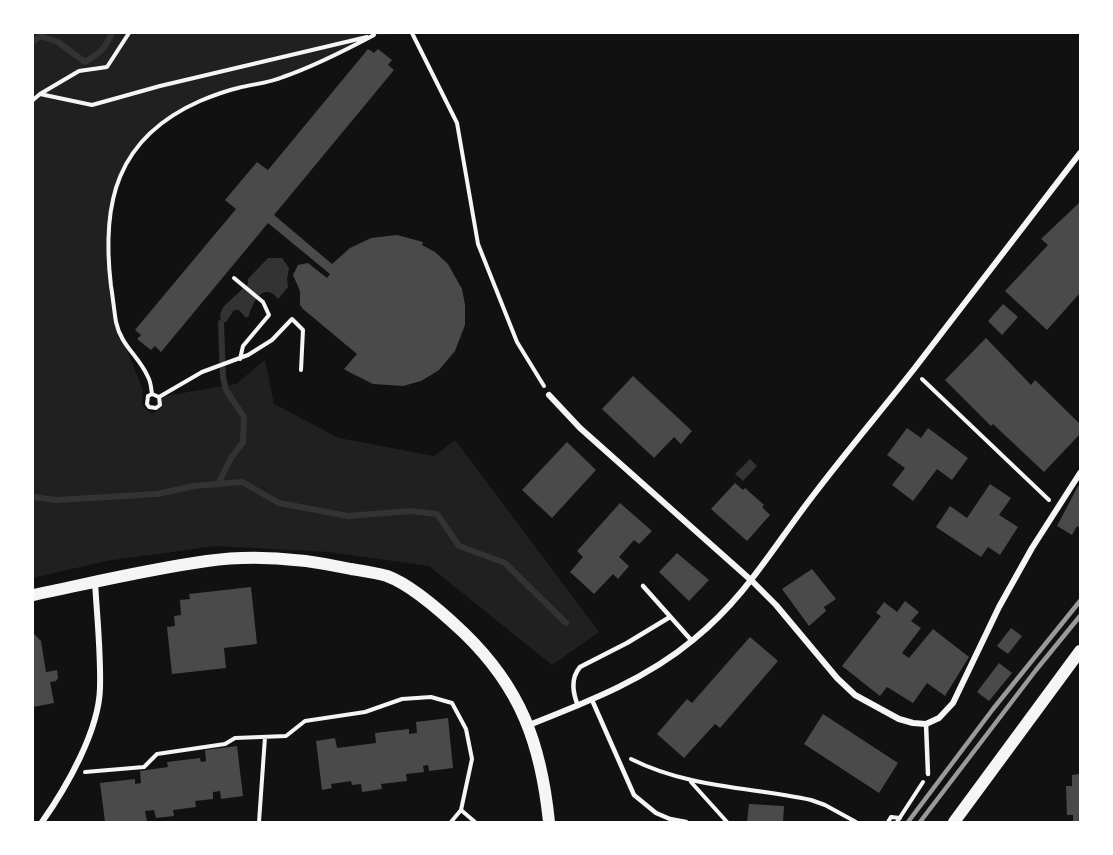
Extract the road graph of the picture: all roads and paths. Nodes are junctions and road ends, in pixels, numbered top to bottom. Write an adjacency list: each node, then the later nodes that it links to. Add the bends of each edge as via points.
1 (129, 33): 3 (path, via 107,67 79,70)
2 (412, 33): 11 (path, via 457,123 478,244 517,342)
3 (40, 93): 4 (path); 10 (path, via 92,105 374,35 330,59 197,103 157,128 128,159 113,193 107,254 116,323 124,344 149,378)
4 (33, 100)
5 (1080, 153): 9 (street)
6 (234, 278): 7 (path, via 263,302 270,315 243,346)
7 (240, 359): 8 (path, via 272,340 292,319 303,330); 12 (path, via 208,369)
8 (301, 370)
9 (913, 370): 14 (path); 15 (street, via 813,495)
10 (152, 394): 12 (path); 12 (path, via 147,404 153,408 160,405)
11 (549, 395): 15 (street, via 580,428)
12 (159, 397)
13 (1080, 473): 14 (street)
14 (1057, 508): 24 (street, via 999,607 953,703 939,718)
15 (752, 581): 20 (street); 24 (street, via 855,695 899,719)
16 (95, 582): 18 (main road); 25 (main road, via 208,560 270,558 317,561 388,577 426,599 485,653 515,696); 33 (street, via 100,690 92,728 77,766)
17 (643, 586): 19 (lane)
18 (33, 595)
19 (670, 616): 20 (lane); 23 (lane, via 580,667 573,681)
20 (692, 641): 22 (street, via 643,675)
21 (1080, 651): 42 (main road)
22 (592, 700): 23 (street); 27 (lane)
23 (578, 706): 25 (street)
24 (926, 724): 29 (lane)
25 (529, 725): 37 (main road)
26 (265, 737): 28 (path, via 235,738 225,744 157,754 144,767); 31 (path, via 286,736 305,721 365,712 402,699 431,697 452,703 466,729 472,759); 34 (path)
27 (614, 750): 30 (path, via 654,771); 38 (lane, via 640,802 656,813)
28 (99, 771)
29 (928, 774): 32 (path)
30 (691, 781): 39 (path); 40 (path, via 811,800)
31 (461, 810): 35 (path); 36 (path)
32 (899, 820): 41 (path, via 891,817)
33 (42, 822)
34 (259, 822)
35 (451, 822)
36 (475, 822)
37 (549, 822)
38 (686, 822)
39 (728, 822)
40 (856, 822)
41 (888, 822)
42 (954, 822)

